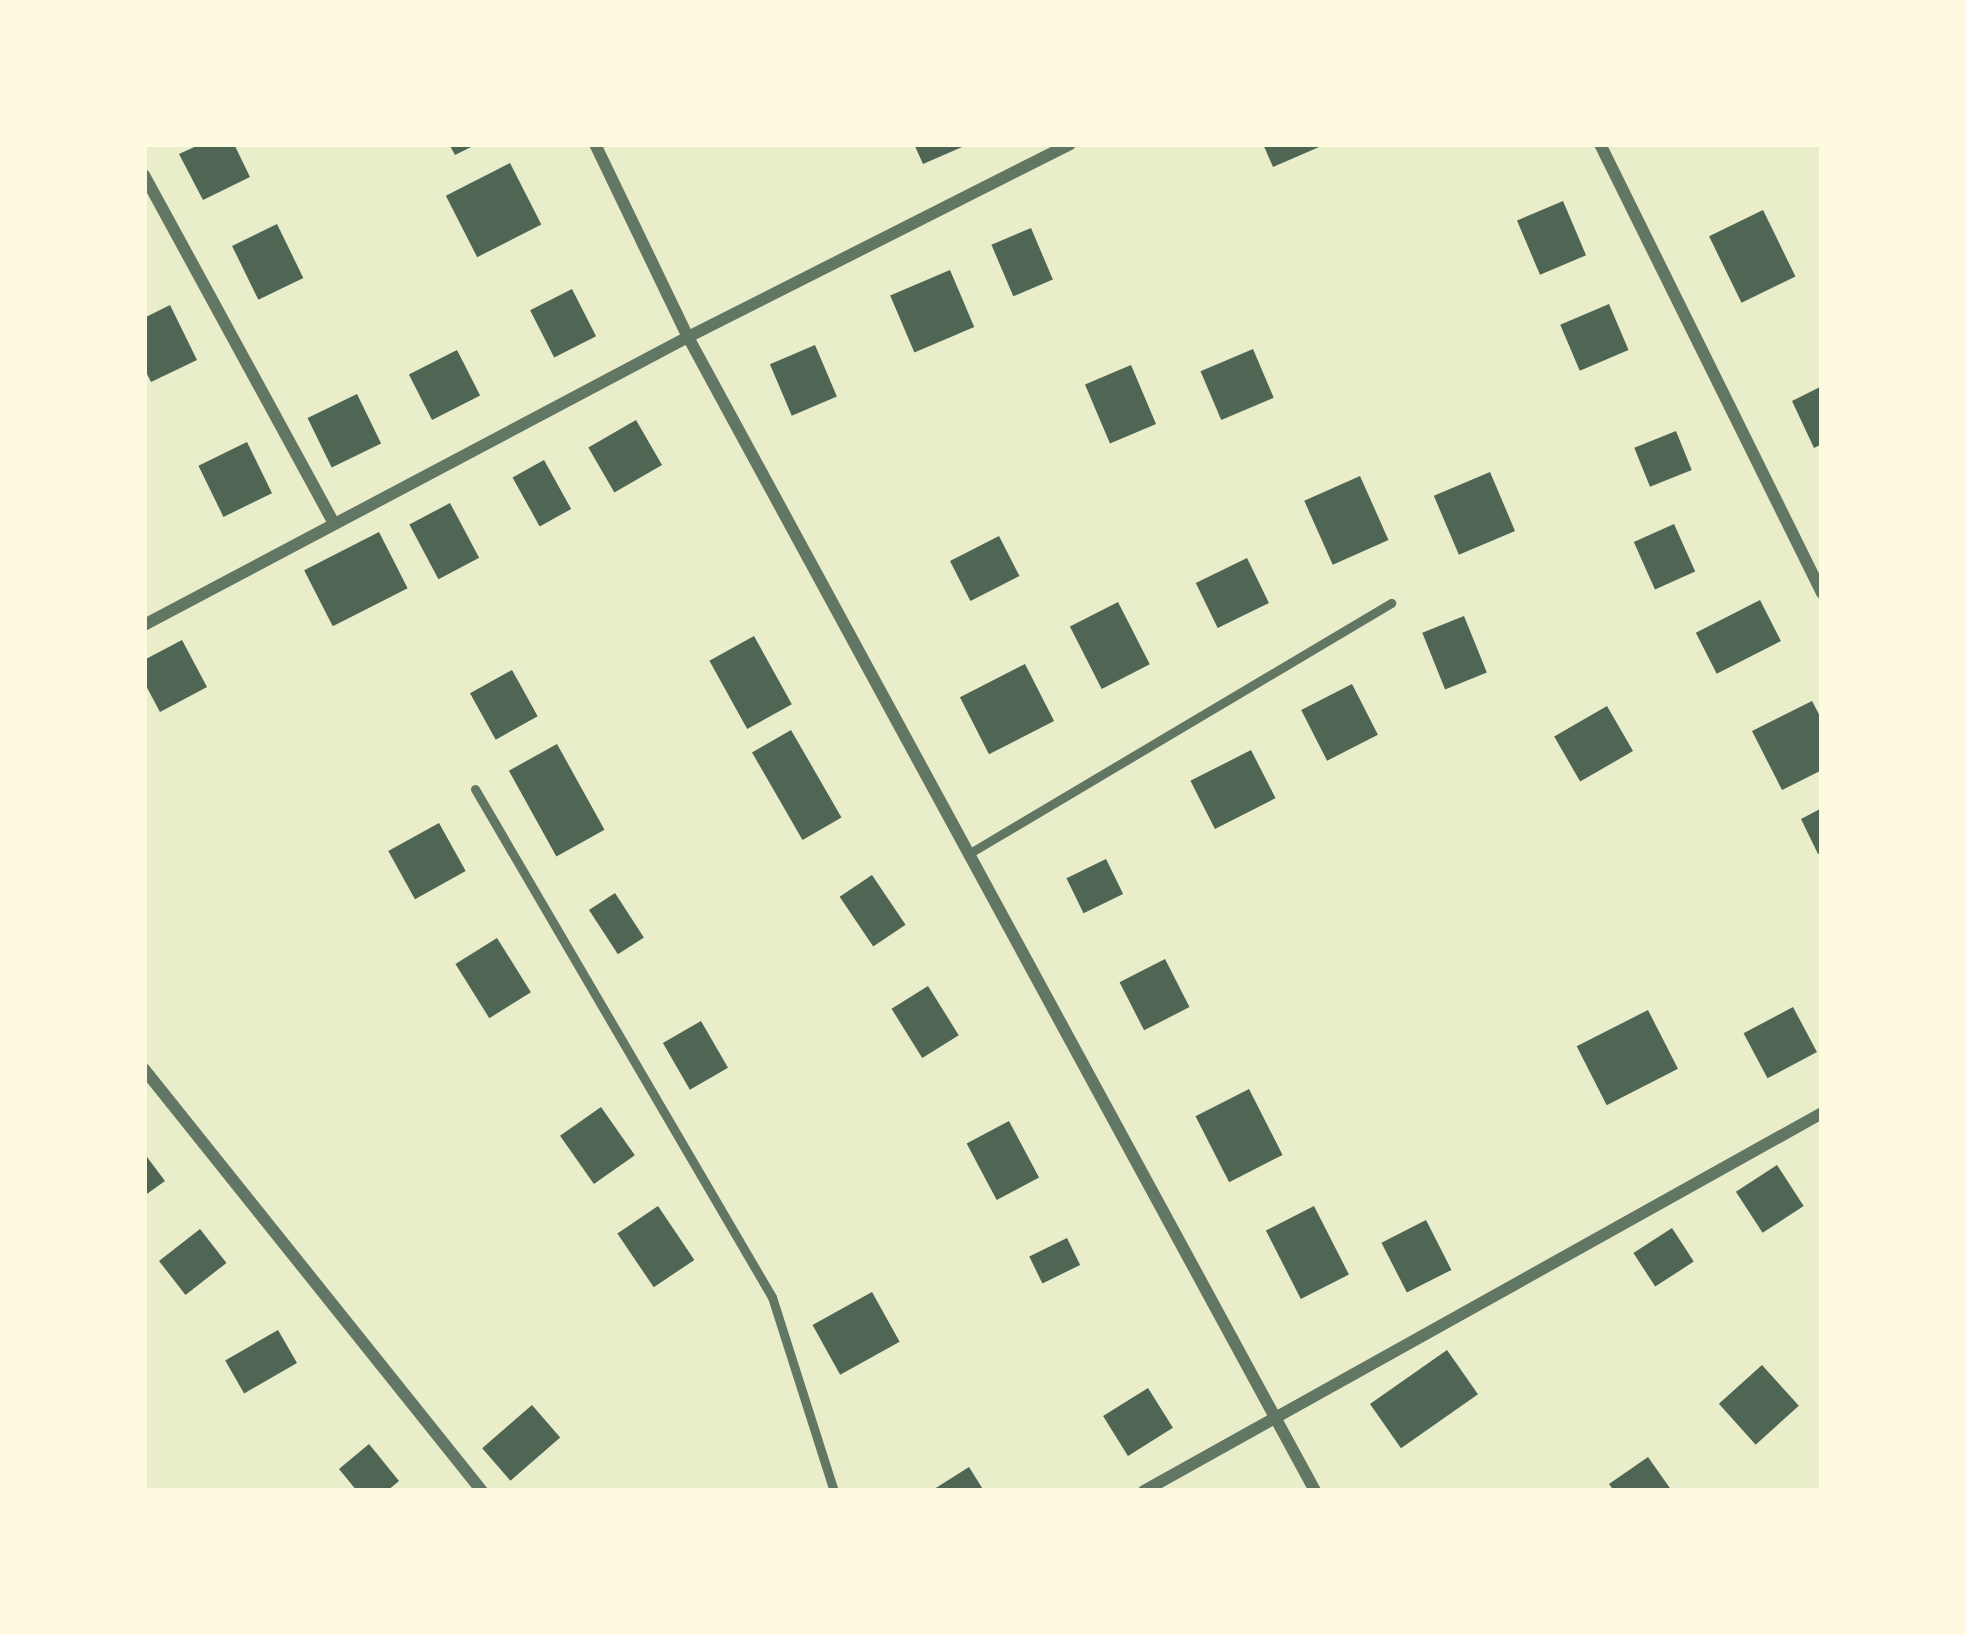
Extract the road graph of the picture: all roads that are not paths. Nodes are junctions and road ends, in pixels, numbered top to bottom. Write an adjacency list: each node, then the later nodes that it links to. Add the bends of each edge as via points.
1 (595, 144): 5 (street)
2 (1070, 144): 5 (street)
3 (1600, 144): 7 (street)
4 (144, 175): 6 (street)
5 (688, 338): 6 (street); 11 (street)
6 (334, 524): 9 (street)
7 (1822, 593)
8 (1391, 603): 11 (lane)
9 (144, 625)
10 (475, 790): 16 (lane, via 772,1297)
11 (970, 853): 14 (street)
12 (144, 1070): 15 (street)
13 (1822, 1113): 14 (street)
14 (1275, 1420): 17 (street); 18 (street)
15 (482, 1491)
16 (834, 1491)
17 (1144, 1491)
18 (1315, 1491)

